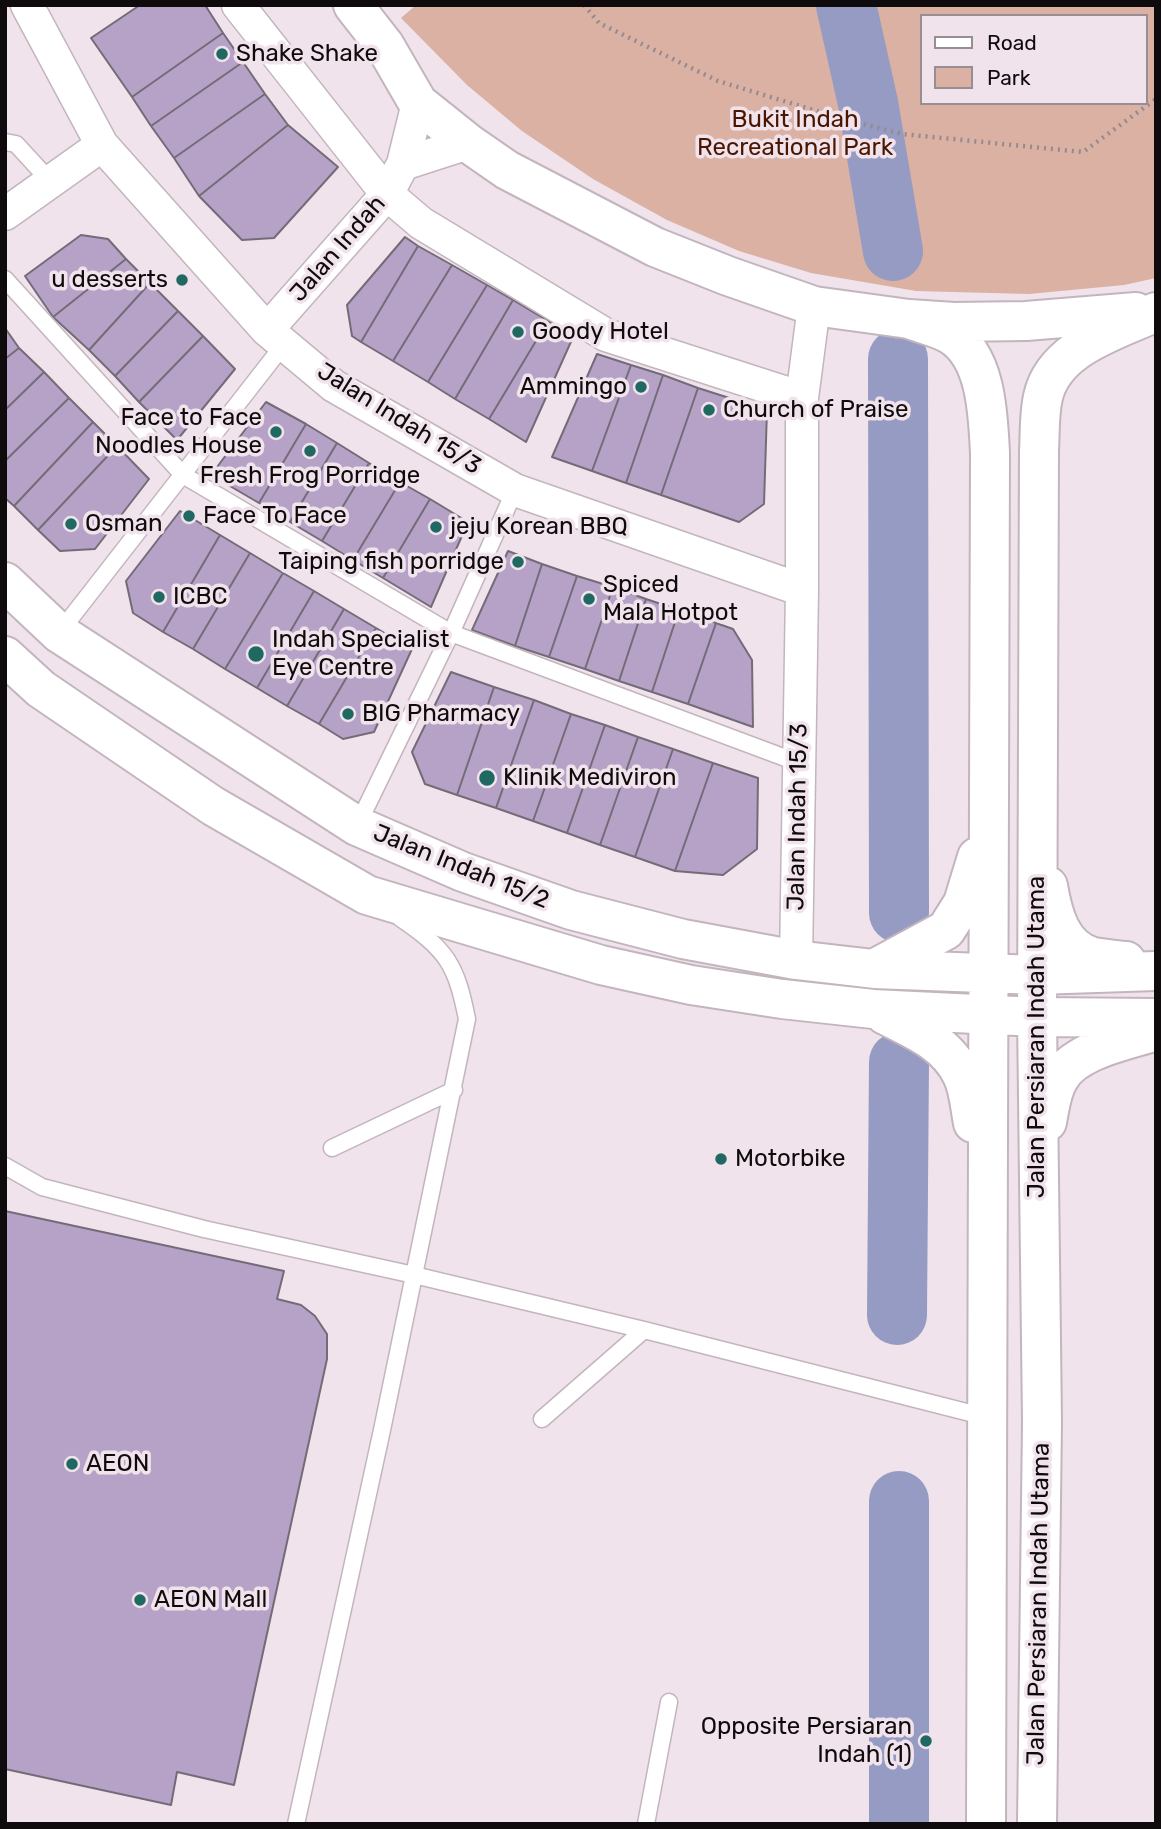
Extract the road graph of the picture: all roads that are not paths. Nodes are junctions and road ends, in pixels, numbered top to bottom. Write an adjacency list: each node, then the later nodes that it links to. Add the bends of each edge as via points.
1 (27, 5): 7 (street, Jalan Indah 15/3)
2 (238, 5): 10 (street)
3 (353, 5): 4 (main road, Jalan Persiaran Indah Utama)
4 (418, 103): 6 (main road, Jalan Persiaran Indah Utama); 8 (street, Jalan Indah)
5 (5, 142): 9 (lane, via 16,144)
6 (468, 144): 8 (street); 13 (main road, Jalan Persiaran Indah Utama, via 507,170 656,247)
7 (102, 145): 9 (street); 16 (street, Jalan Indah 15/3)
8 (403, 164): 10 (street, Jalan Indah)
9 (51, 182): 11 (street)
10 (387, 194): 16 (street, Jalan Indah); 17 (street, via 421,223 606,335)
11 (5, 215)
12 (5, 279): 18 (lane)
13 (814, 306): 15 (main road, Jalan Persiaran Indah Utama); 17 (street, Jalan Indah 15/3)
14 (1156, 311): 15 (main road, Jalan Persiaran Indah Utama, via 1026,321); 27 (main road, Jalan Persiaran Indah Utama, via 1080,348 1057,367 1043,395)
15 (909, 319): 26 (main road, Jalan Persiaran Indah Utama, via 952,335 969,354 987,406)
16 (276, 336): 18 (lane); 19 (street, Jalan Indah 15/3, via 334,386)
17 (802, 398): 21 (street, Jalan Indah 15/3)
18 (183, 475): 22 (lane); 23 (lane)
19 (515, 490): 21 (street, Jalan Indah 15/3); 23 (lane)
20 (5, 582): 22 (main road, Jalan Indah 15/2)
21 (802, 590): 25 (street, Jalan Indah 15/3)
22 (59, 633): 28 (main road, Jalan Indah 15/2)
23 (452, 633): 25 (lane); 28 (lane)
24 (5, 656): 29 (main road, Jalan Indah 15/2, via 41,689 214,806)
25 (799, 763): 30 (street, Jalan Indah 15/3)
26 (989, 815): 32 (main road, via 957,916 946,930); 34 (main road, Jalan Persiaran Indah Utama)
27 (1037, 819): 31 (main road, via 1052,907 1063,934 1091,956); 35 (main road, Jalan Persiaran Indah Utama)
28 (357, 825): 30 (main road, Jalan Indah 15/2, via 463,872 571,910 682,939)
29 (367, 895): 36 (main road, Jalan Indah 15/2, via 601,965 691,985); 41 (lane, via 444,953 460,984 467,1019)
30 (796, 960): 32 (main road, Jalan Indah 15/2)
31 (1156, 965)
32 (874, 969): 34 (main road, Jalan Indah 15/2)
33 (1156, 971): 35 (main road, Jalan Indah 15/2)
34 (989, 974): 35 (main road, Jalan Indah 15/2); 37 (main road, Jalan Persiaran Indah Utama)
35 (1037, 975): 38 (main road, Jalan Persiaran Indah Utama)
36 (873, 1009): 37 (main road, Jalan Indah 15/2); 45 (main road, via 943,1048 964,1077)
37 (988, 1015): 38 (main road, Jalan Indah 15/2); 45 (main road, Jalan Persiaran Indah Utama)
38 (1037, 1017): 39 (main road, Jalan Indah 15/2); 44 (main road, Jalan Persiaran Indah Utama)
39 (1156, 1018)
40 (1156, 1031): 44 (main road, via 1082,1056 1069,1065 1052,1095)
41 (454, 1090): 42 (lane); 46 (lane)
42 (332, 1149)
43 (5, 1166): 46 (lane, via 41,1186 141,1213)
44 (1037, 1184): 54 (main road, Jalan Persiaran Indah Utama, via 1042,1422)
45 (988, 1191): 48 (main road, Jalan Persiaran Indah Utama)
46 (414, 1275): 47 (lane); 51 (lane)
47 (644, 1330): 48 (lane); 49 (lane)
48 (986, 1417): 53 (main road, Jalan Persiaran Indah Utama)
49 (542, 1419)
50 (669, 1702): 52 (lane)
51 (296, 1824)
52 (646, 1824)
53 (986, 1824)
54 (1037, 1824)

